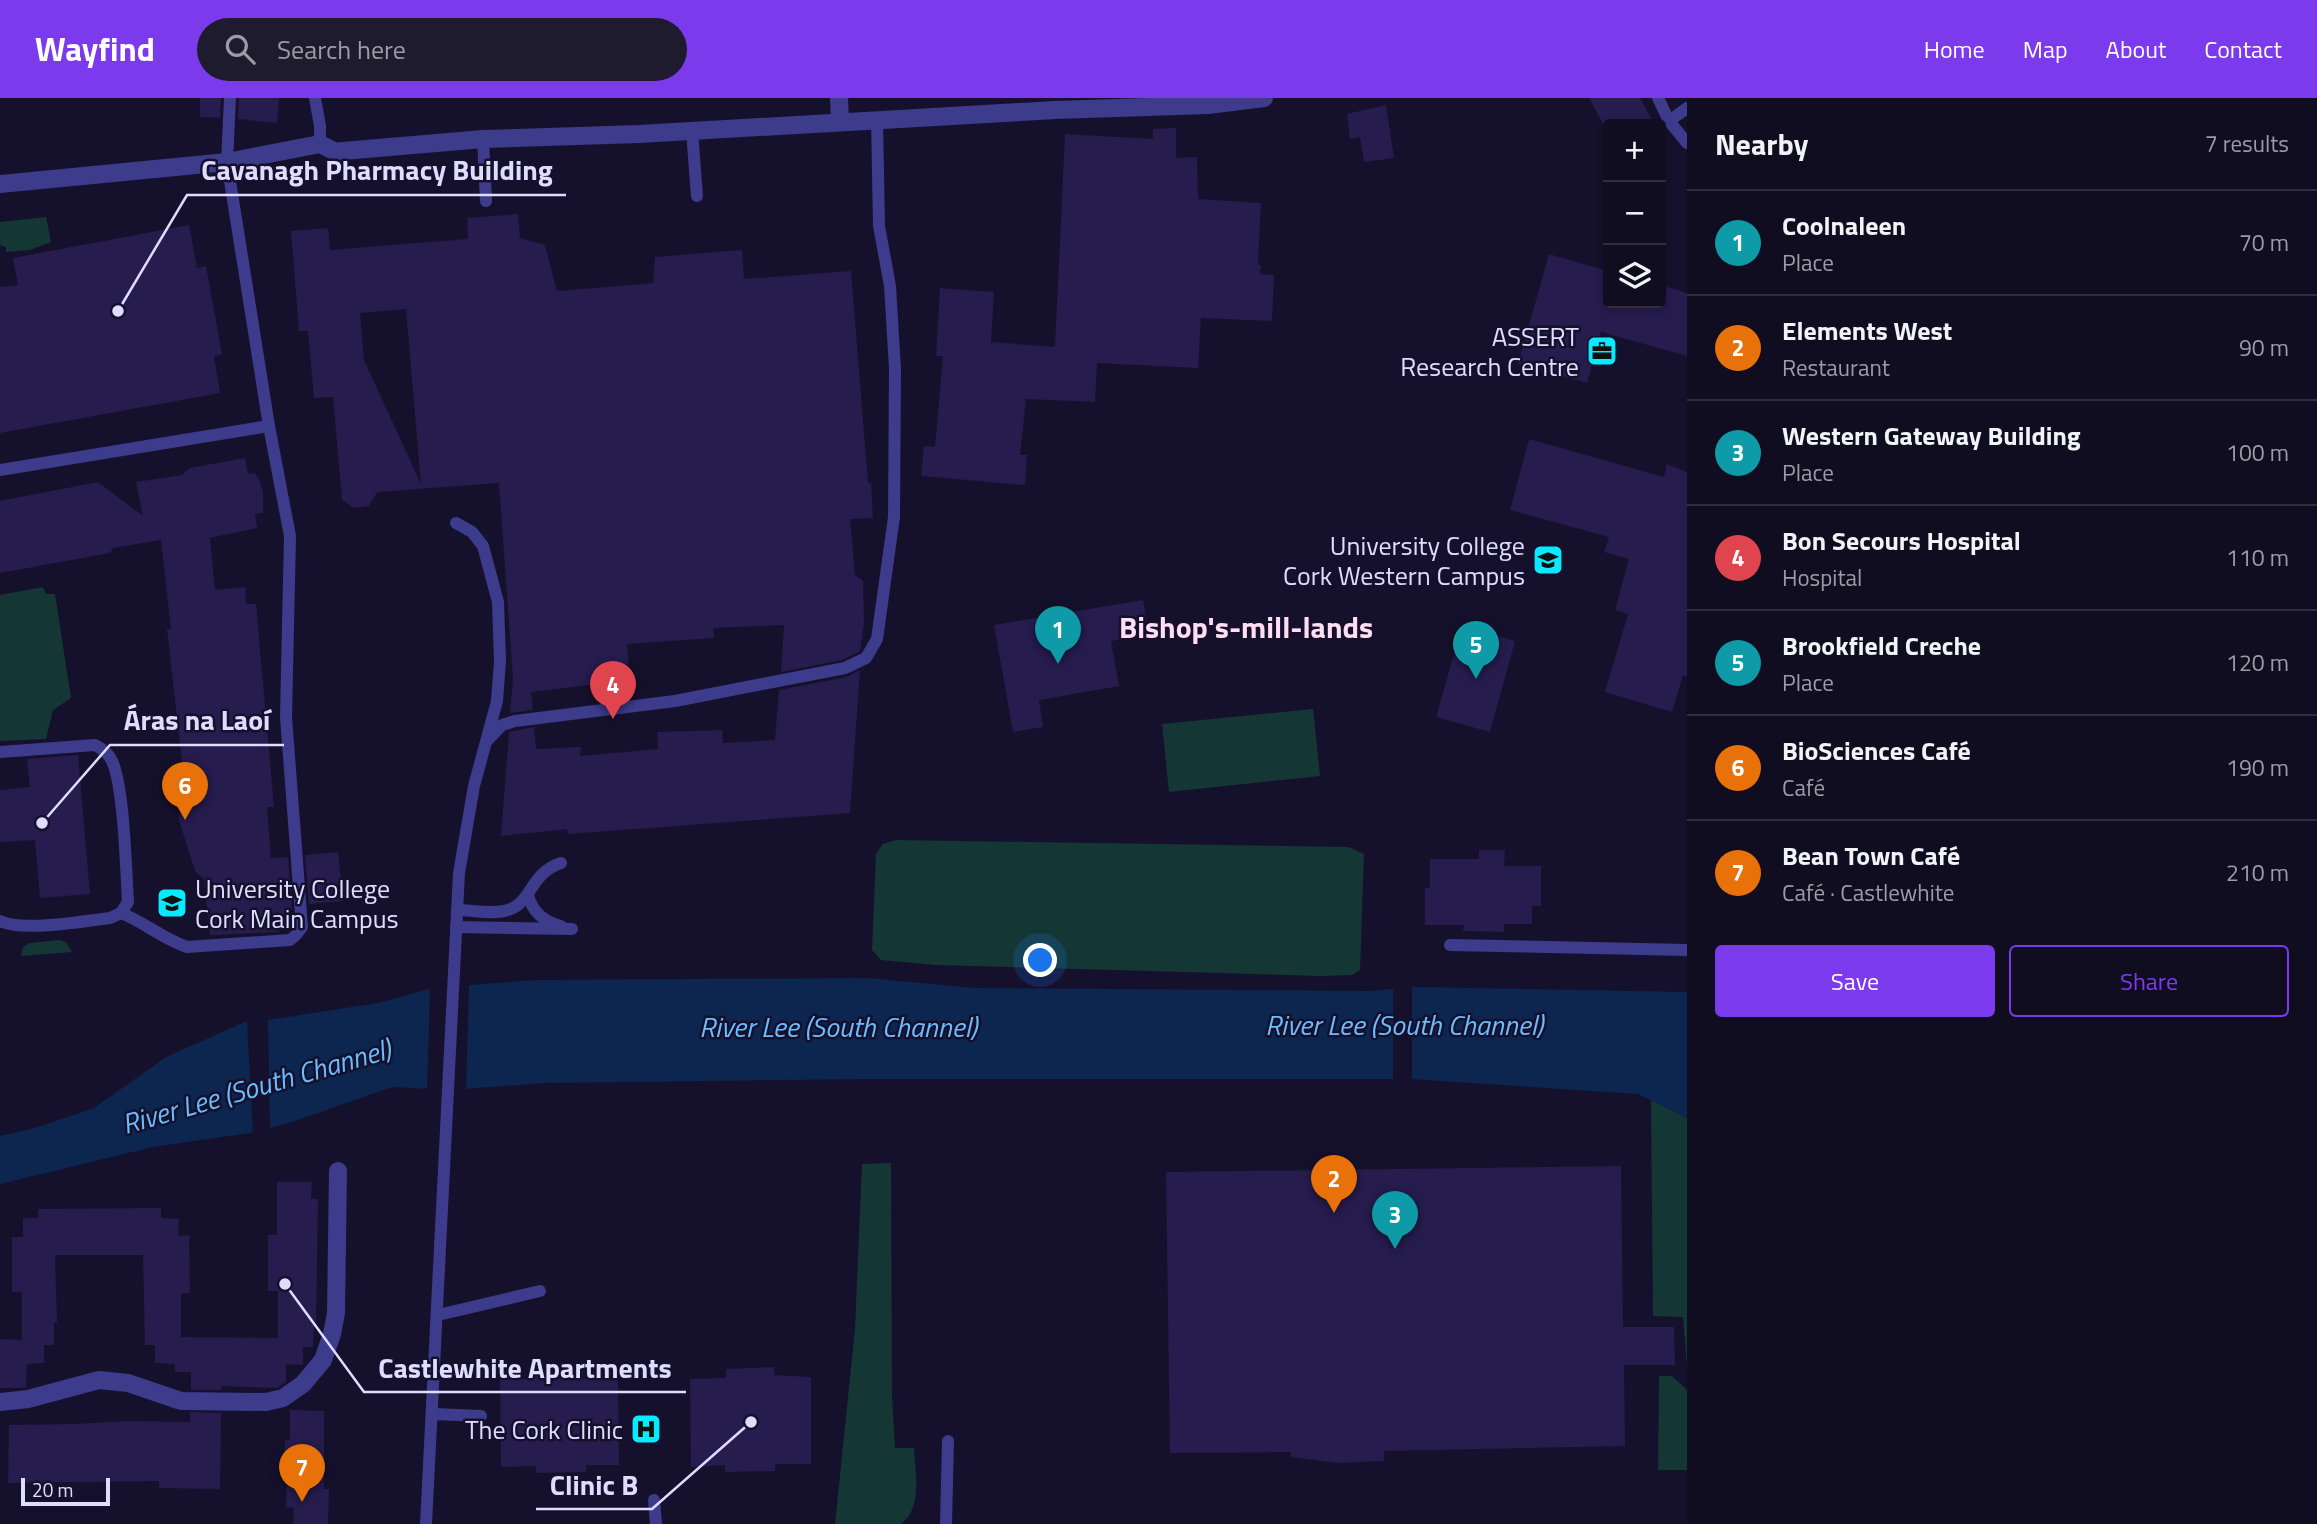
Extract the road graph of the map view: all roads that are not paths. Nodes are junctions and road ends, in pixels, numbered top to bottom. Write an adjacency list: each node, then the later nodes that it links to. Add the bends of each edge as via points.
1 (230, 98): 15 (lane)
2 (315, 98): 14 (lane)
3 (839, 98): 9 (street)
4 (1264, 98): 6 (street, via 1208,105)
5 (1658, 98): 10 (lane)
6 (1150, 102): 8 (street)
7 (1687, 108): 10 (lane)
8 (877, 119): 9 (street); 22 (lane, via 879,226 890,286 895,369 894,517 877,639 866,658 845,668 675,701 515,721 502,725)
9 (840, 121): 11 (street)
10 (1670, 121): 13 (lane)
11 (692, 131): 12 (street); 17 (lane)
12 (483, 139): 14 (street, via 343,152); 18 (lane)
13 (1687, 143)
14 (320, 144): 15 (street)
15 (227, 162): 16 (street); 19 (lane)
16 (0, 184)
17 (697, 196)
18 (486, 201)
19 (269, 426): 20 (lane); 27 (lane, via 290,536 286,717 302,927 290,940 187,947)
20 (0, 470)
21 (456, 523): 22 (lane, via 472,532 483,546 498,602 497,701)
22 (485, 744): 26 (lane, via 465,828)
23 (0, 752): 27 (lane, via 95,746 106,752 113,762 119,792 128,902)
24 (561, 863): 25 (lane, via 543,872)
25 (528, 894): 26 (lane, via 508,910); 29 (lane, via 534,911 544,919 572,929)
26 (457, 909): 29 (lane)
27 (121, 913): 28 (lane, via 32,925)
28 (0, 921)
29 (456, 927): 34 (lane)
30 (1450, 945): 31 (lane)
31 (1687, 950)
32 (338, 1171): 35 (street, via 332,1334 323,1360 292,1393 266,1402 181,1401 128,1383 99,1380)
33 (540, 1291): 34 (lane)
34 (438, 1315): 36 (lane)
35 (0, 1402)
36 (433, 1414): 37 (lane); 40 (lane)
37 (481, 1416)
38 (948, 1441): 42 (lane)
39 (654, 1500): 41 (lane)
40 (426, 1524)
41 (656, 1524)
42 (946, 1524)

